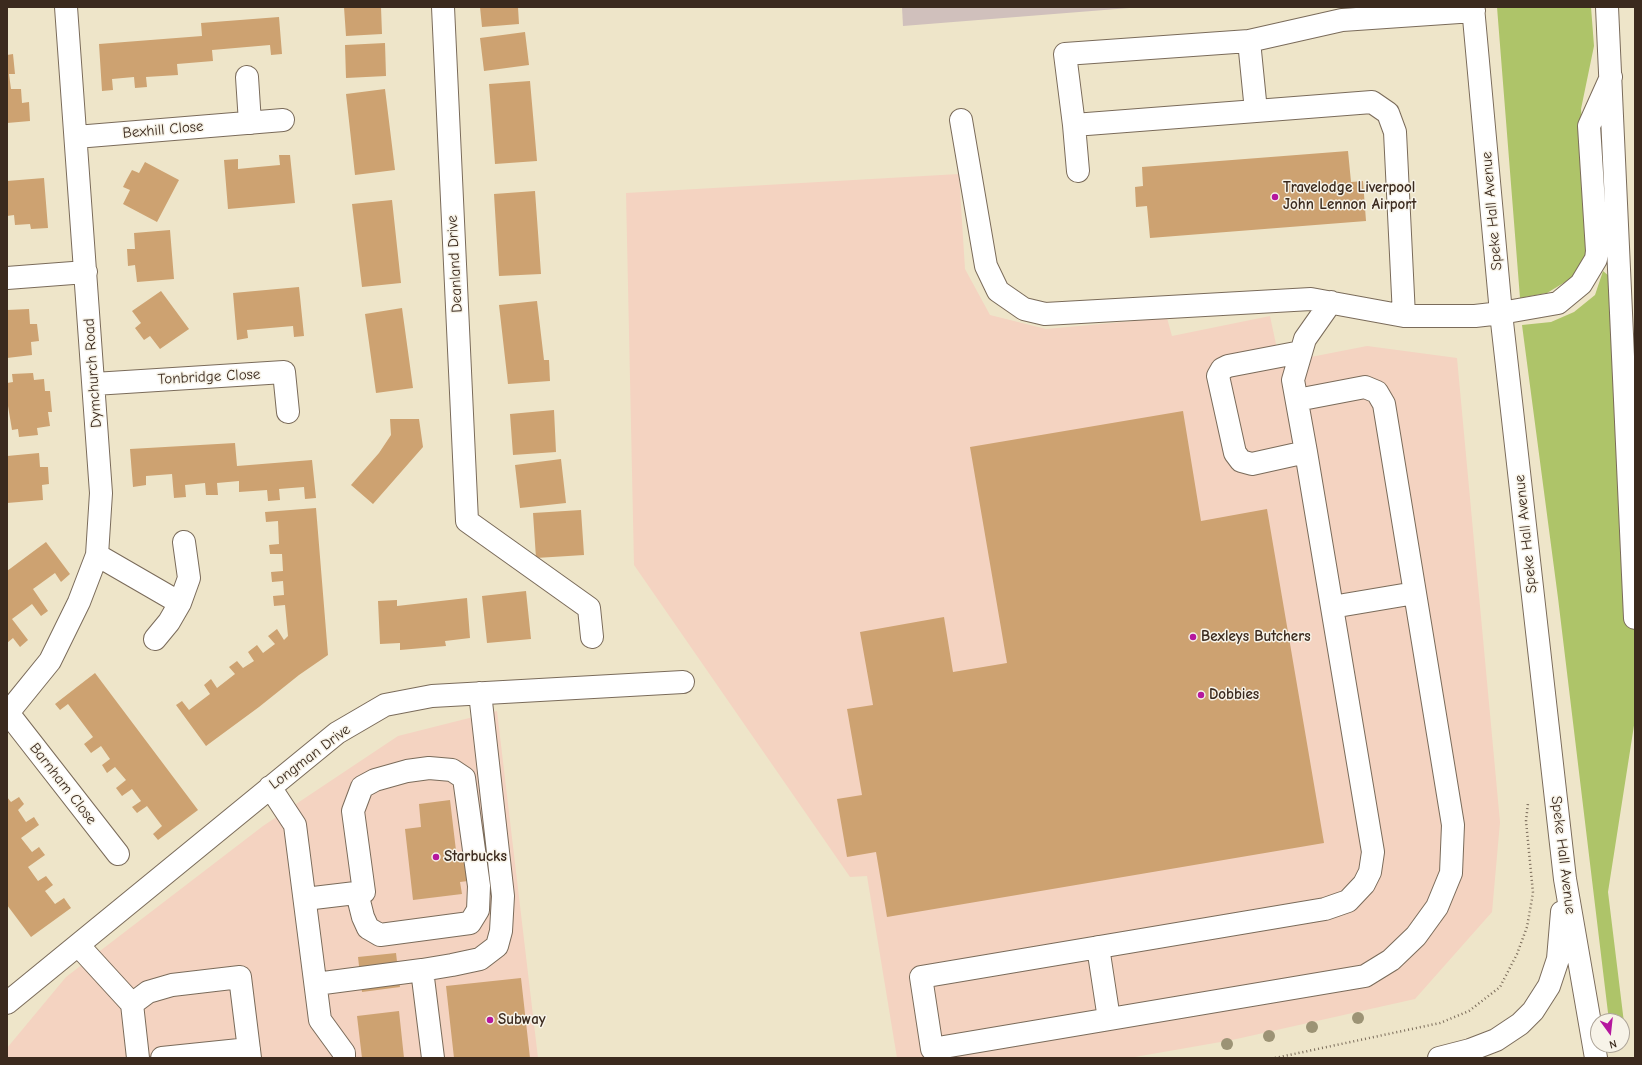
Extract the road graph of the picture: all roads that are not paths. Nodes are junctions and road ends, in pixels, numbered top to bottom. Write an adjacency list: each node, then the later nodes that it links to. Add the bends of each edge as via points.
1 (66, 7): 14 (street, Dymchurch Road)
2 (443, 7): 32 (street, Deanland Drive, via 467,521 590,608)
3 (1607, 7): 8 (street)
4 (1474, 9): 5 (street); 19 (street, Speke Hall Avenue)
5 (1341, 14): 6 (street)
6 (1249, 41): 9 (street); 13 (street, via 1065,54)
7 (247, 77): 12 (street)
8 (1611, 77): 19 (street, via 1589,126 1596,259 1581,284 1558,303); 31 (street)
9 (1256, 112): 13 (street); 20 (street, via 1372,102 1388,112 1395,132)
10 (283, 120): 12 (street, Bexhill Close)
11 (961, 120): 18 (street, via 986,266 998,291 1024,309 1045,314 1311,299)
12 (250, 123): 14 (street, Bexhill Close)
13 (1074, 125): 15 (street)
14 (76, 136): 16 (street, Dymchurch Road)
15 (1078, 171)
16 (86, 272): 17 (street); 22 (street, Dymchurch Road)
17 (7, 278)
18 (1331, 302): 20 (street); 21 (street, via 1305,340)
19 (1501, 313): 20 (street, via 1475,316); 39 (street, Speke Hall Avenue)
20 (1404, 316)
21 (1301, 352): 23 (street, via 1293,380); 25 (street, via 1228,366 1222,369 1218,376 1235,453 1241,461 1252,464)
22 (94, 384): 24 (street, Tonbridge Close, via 284,372); 27 (street, Dymchurch Road, via 101,493)
23 (1296, 400): 25 (street); 28 (street, via 1365,387 1377,392 1384,404)
24 (288, 412)
25 (1306, 452): 30 (street)
26 (184, 542): 29 (street, via 189,578)
27 (97, 555): 29 (street); 36 (street, Dymchurch Road, via 79,602 50,661)
28 (1415, 593): 30 (street); 48 (street, via 1453,825 1451,872 1437,907 1416,936 1391,960 1365,976)
29 (180, 603): 33 (street, via 170,622)
30 (1332, 607): 43 (street, via 1373,852 1370,872 1364,884 1348,901 1324,909)
31 (1635, 618)
32 (592, 637)
33 (155, 639)
34 (683, 682): 35 (street, Longman Drive)
35 (480, 693): 37 (street, Longman Drive, via 432,696 385,705 337,733); 44 (street, via 503,896 501,931 497,946 480,959)
36 (8, 713): 38 (street, Barnham Close)
37 (270, 788): 41 (street, via 295,825); 42 (street, Longman Drive)
38 (118, 854)
39 (1565, 879): 54 (street, via 1558,959 1549,986 1533,1011 1520,1024 1496,1040); 55 (street, Speke Hall Avenue)
40 (357, 893): 40 (street, via 364,892 353,811 362,787 375,780 429,768 452,770 464,778 479,886 478,910 470,923 380,934 368,928); 41 (street)
41 (305, 899): 45 (street)
42 (78, 945): 46 (street, Longman Drive); 47 (street)
43 (1098, 948): 48 (street); 48 (street, via 921,977 932,1049)
44 (422, 970): 45 (street); 53 (street)
45 (316, 984): 52 (street, via 320,1020 344,1053)
46 (7, 1003)
47 (132, 1004): 49 (street, via 148,992 172,985 240,977); 50 (street)
48 (1109, 1019)
49 (250, 1054): 51 (street)
50 (138, 1058)
51 (162, 1058)
52 (344, 1058)
53 (433, 1058)
54 (1439, 1058)
55 (1596, 1058)

